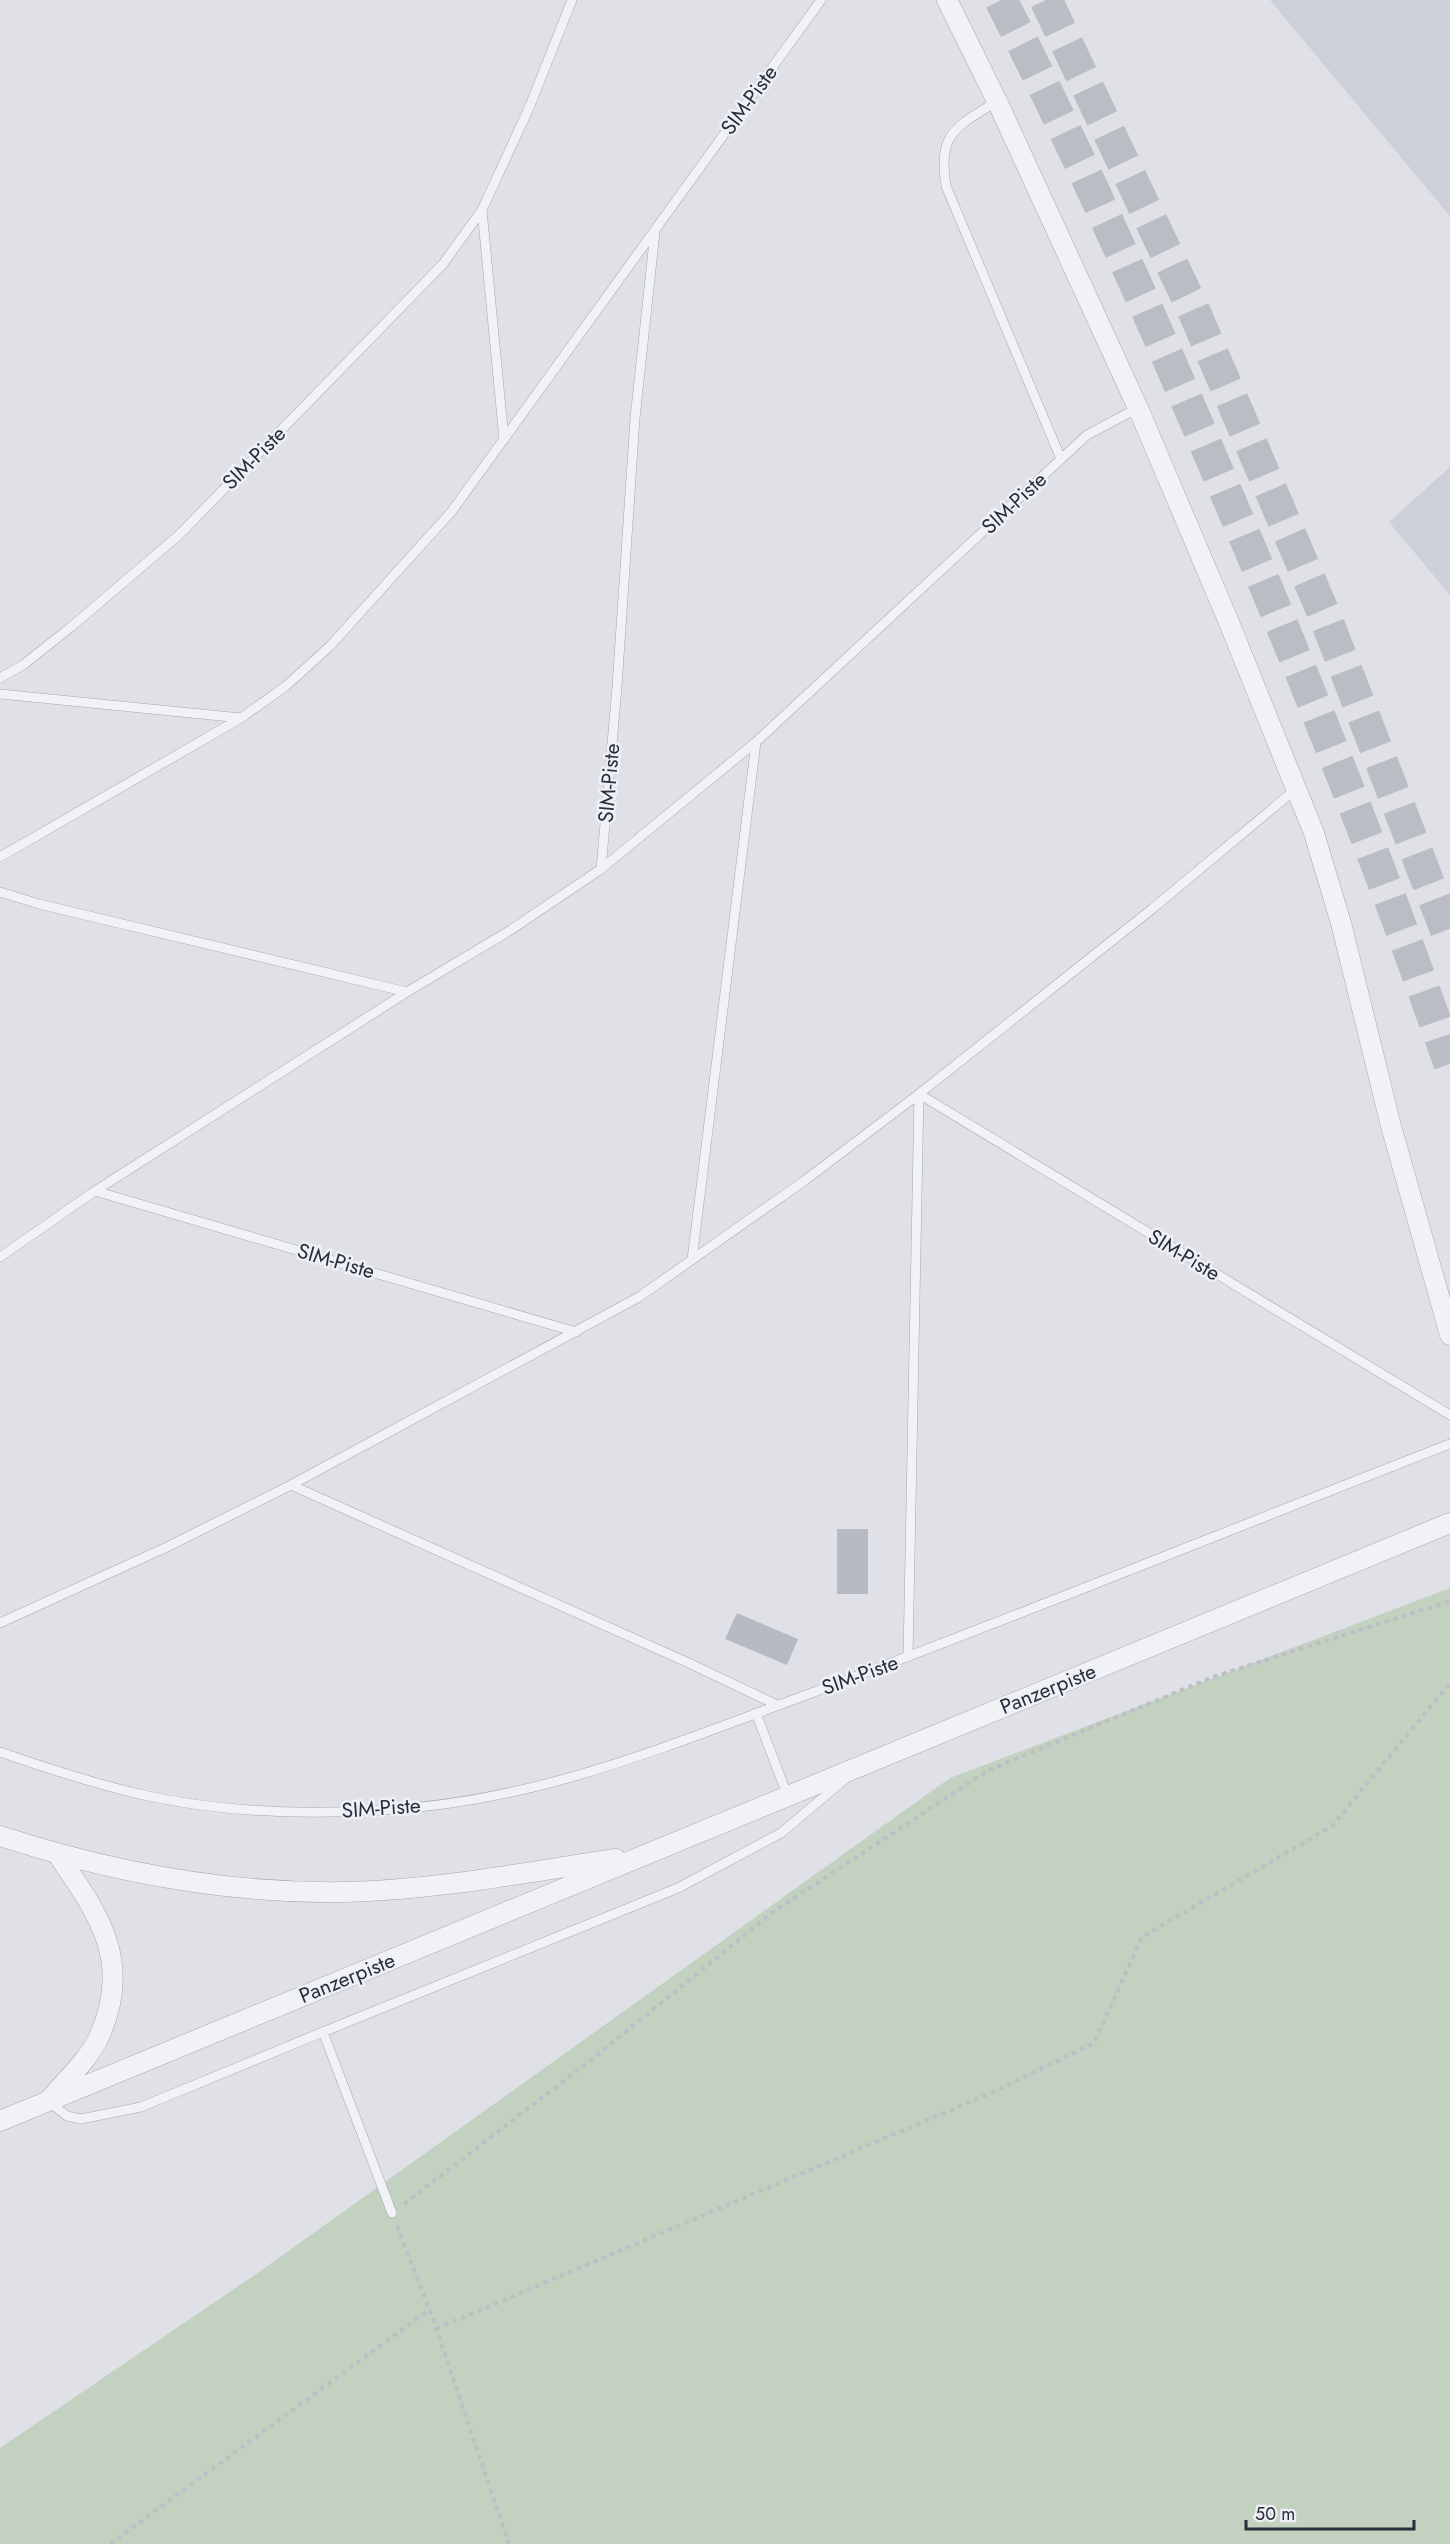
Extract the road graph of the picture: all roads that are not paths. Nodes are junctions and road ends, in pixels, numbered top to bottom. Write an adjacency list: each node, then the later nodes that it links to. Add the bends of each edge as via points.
1 (572, 0): 5 (lane, SIM-Piste, via 529,108)
2 (821, 0): 6 (lane, SIM-Piste)
3 (947, 0): 4 (street)
4 (997, 100): 7 (street); 9 (lane, SIM-Piste, via 957,127 947,140 942,163 946,186)
5 (482, 210): 8 (lane); 10 (lane, SIM-Piste, via 443,264 416,293 179,535 71,627)
6 (656, 230): 8 (lane, SIM-Piste); 16 (lane, SIM-Piste, via 635,418)
7 (1138, 408): 9 (lane, SIM-Piste, via 1102,425); 14 (street)
8 (504, 440): 12 (lane, SIM-Piste, via 452,511 330,646 286,686)
9 (1061, 459): 13 (lane, SIM-Piste)
10 (0, 678)
11 (0, 694): 12 (lane)
12 (241, 718): 15 (lane, SIM-Piste)
13 (756, 742): 16 (lane, SIM-Piste); 22 (lane)
14 (1297, 788): 19 (lane); 24 (street, via 1341,923 1390,1126)
15 (0, 857)
16 (601, 869): 18 (lane, SIM-Piste, via 509,931)
17 (0, 892): 18 (lane)
18 (407, 992): 20 (lane, SIM-Piste)
19 (919, 1094): 22 (lane); 25 (lane, SIM-Piste); 30 (lane, SIM-Piste)
20 (95, 1191): 21 (lane, SIM-Piste); 23 (lane, SIM-Piste)
21 (0, 1257)
22 (692, 1260): 23 (lane, via 639,1297)
23 (576, 1332): 27 (lane)
24 (1450, 1335)
25 (1450, 1415)
26 (1450, 1444): 30 (lane, SIM-Piste)
27 (291, 1485): 29 (lane); 31 (lane)
28 (1450, 1523): 34 (street, Panzerpiste)
29 (0, 1623)
30 (909, 1657): 31 (lane, SIM-Piste)
31 (777, 1705): 32 (lane, SIM-Piste)
32 (756, 1713): 33 (lane, SIM-Piste, via 578,1777 466,1801 385,1810 220,1807 142,1795); 35 (lane)
33 (0, 1752)
34 (858, 1767): 35 (street, Panzerpiste); 39 (lane, via 781,1833 678,1888)
35 (788, 1797): 38 (street, Panzerpiste)
36 (0, 1836): 37 (street, Panzerpiste)
37 (58, 1855): 38 (street, Panzerpiste, via 171,1879 253,1889 345,1892 448,1884); 40 (street, Panzerpiste, via 104,1928 112,1965 111,2001 99,2038)
38 (646, 1855): 40 (street, Panzerpiste)
39 (323, 2032): 40 (lane, via 141,2107 81,2119 67,2116); 42 (lane)
40 (48, 2101): 41 (street, Panzerpiste)
41 (0, 2121)
42 (392, 2213)

